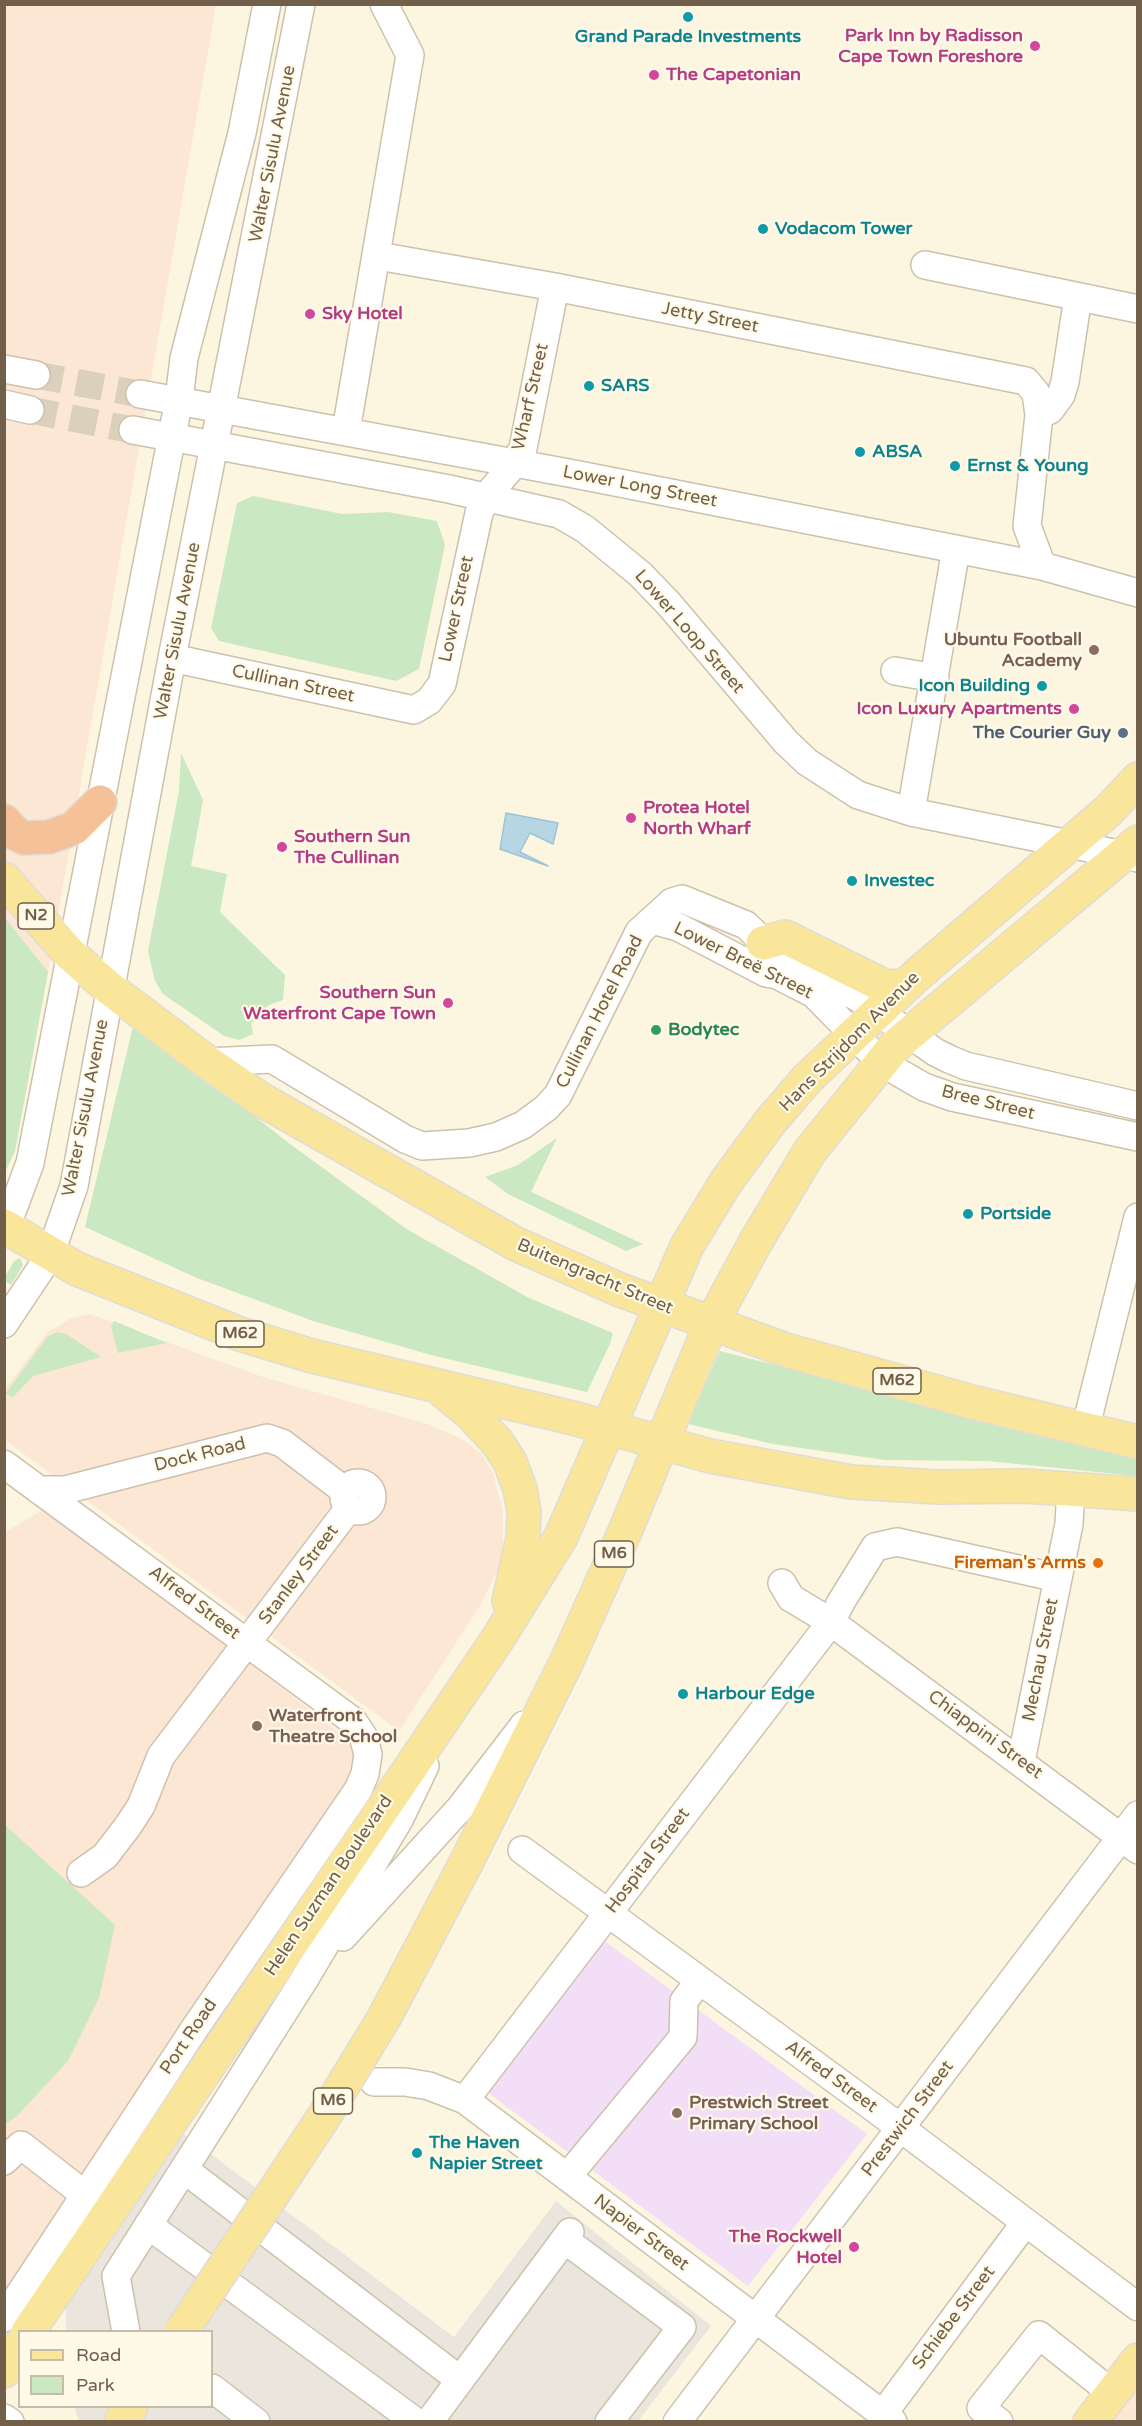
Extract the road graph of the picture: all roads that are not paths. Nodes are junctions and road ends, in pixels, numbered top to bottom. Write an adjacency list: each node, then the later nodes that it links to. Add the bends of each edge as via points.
1 (267, 4): 12 (street, Walter Sisulu Avenue, via 242,133 184,358)
2 (301, 4): 13 (street, Walter Sisulu Avenue)
3 (384, 4): 4 (street, via 410,55)
4 (378, 256): 6 (street, Jetty Street); 16 (street)
5 (925, 265): 7 (street)
6 (555, 287): 14 (street, Jetty Street, via 1026,381 1036,393); 19 (street, Wharf Street, via 522,448)
7 (1078, 297): 8 (street); 14 (street, via 1063,389 1050,410)
8 (1137, 309)
9 (4, 369): 10 (street)
10 (36, 375)
11 (140, 394): 12 (street, Lower Long Street)
12 (179, 400): 13 (street, Lower Long Street); 17 (street, Walter Sisulu Avenue)
13 (222, 409): 16 (street, Lower Long Street); 18 (street, Walter Sisulu Avenue)
14 (1039, 415): 22 (street, Jetty Street, via 1027,512 1030,538)
15 (133, 429): 17 (street)
16 (346, 431): 19 (street, Lower Long Street)
17 (171, 437): 18 (street, Lower Loop Street); 30 (street, Walter Sisulu Avenue)
18 (215, 445): 20 (street, Lower Loop Street); 24 (street, Walter Sisulu Avenue)
19 (514, 464): 20 (street, Wharf Street); 21 (street, Lower Long Street)
20 (486, 497): 27 (street, Lower Street, via 471,541 442,684 429,701); 31 (street, Lower Loop Street, via 560,514 585,529 640,574 668,603 747,699 807,762 858,795)
21 (956, 549): 22 (street, Lower Long Street); 26 (street)
22 (1042, 566): 23 (street, Lower Long Street)
23 (1137, 593)
24 (172, 658): 27 (street, Cullinan Street); 40 (street, Walter Sisulu Avenue)
25 (895, 671): 26 (street)
26 (935, 678): 31 (street)
27 (414, 710)
28 (1137, 778): 34 (main road, Hans Strijdom Avenue, via 1108,811)
29 (1137, 801): 34 (street)
30 (100, 802): 32 (highway, via 74,828 49,837 24,838); 38 (street, Walter Sisulu Avenue)
31 (911, 812): 34 (street, Lower Loop Street)
32 (4, 821)
33 (1137, 824): 34 (street)
34 (1111, 849): 39 (main road, Hans Strijdom Avenue); 41 (street, via 929,985); 42 (main road, Hans Strijdom Avenue)
35 (4, 879): 38 (main road, N2)
36 (657, 915): 37 (street, Lower Breë Street, via 678,927); 45 (street, Cullinan Hotel Road, via 639,932 558,1095 523,1125 496,1137 423,1146 272,1059)
37 (750, 942): 39 (main road, via 785,937 887,987); 41 (street, Lower Breë Street); 43 (street, Lower Breë Street, via 814,994)
38 (69, 952): 40 (main road, N2); 49 (street, Walter Sisulu Avenue, via 30,1163)
39 (905, 986): 41 (main road, Hans Strijdom Avenue)
40 (109, 988): 45 (main road, Buitengracht Street / M62); 50 (street, Walter Sisulu Avenue, via 74,1186)
41 (880, 1013): 42 (street, Bree Street); 43 (main road, Hans Strijdom Avenue)
42 (909, 1034): 44 (main road, Hans Strijdom Avenue); 46 (street, Bree Street, via 966,1066)
43 (854, 1035): 44 (street, Bree Street); 51 (main road, Hans Strijdom Avenue, via 807,1079 726,1182 687,1246)
44 (882, 1060): 47 (street, Bree Street, via 911,1081 952,1097); 53 (main road, Hans Strijdom Avenue, via 810,1151)
45 (207, 1062): 51 (main road, Buitengracht Street / M62, via 262,1100 516,1244)
46 (1137, 1106)
47 (1137, 1137)
48 (1137, 1217): 56 (street)
49 (6, 1229): 50 (main road)
50 (50, 1255): 52 (street); 54 (main road, M62, via 240,1334)
51 (662, 1305): 53 (main road, Buitengracht Street / M62); 55 (main road, Hans Strijdom Avenue)
52 (4, 1324)
53 (711, 1324): 56 (main road, Buitengracht Street / M62, via 786,1350); 58 (main road, Hans Strijdom Avenue / M6)
54 (438, 1387): 55 (main road, M62); 67 (main road, via 492,1436 510,1462 520,1489 522,1552)
55 (607, 1428): 58 (main road, M62); 67 (main road, Helen Suzman Boulevard, via 561,1537)
56 (1085, 1430): 57 (main road, Buitengracht Street / M62)
57 (1137, 1442)
58 (660, 1444): 60 (main road, M62, via 851,1482); 69 (main road, M6)
59 (4, 1464): 61 (street, Alfred Street)
60 (1071, 1488): 62 (main road, M62); 64 (street, Mechau Street, via 1069,1524)
61 (39, 1490): 63 (street, Dock Road, via 65,1490 267,1438 282,1443); 68 (street, Alfred Street)
62 (1137, 1494)
63 (347, 1499): 68 (street, Stanley Street)
64 (1058, 1578): 66 (street, Hospital Street, via 897,1542 875,1547); 72 (street, Mechau Street)
65 (782, 1583): 66 (street, Chiappini Street, via 791,1598)
66 (831, 1622): 72 (street, Chiappini Street); 77 (street, Hospital Street)
67 (497, 1640): 70 (main road, Helen Suzman Boulevard)
68 (248, 1643): 71 (street, Alfred Street, via 352,1721); 76 (street, Stanley Street, via 161,1756 141,1806 115,1844)
69 (556, 1683): 78 (street, via 461,1807); 93 (main road, M6, bridge, via 384,2018 323,2118)
70 (456, 1700): 78 (street, via 400,1818); 90 (main road, Helen Suzman Boulevard)
71 (368, 1754): 86 (street, Port Road, via 358,1790)
72 (1021, 1761): 74 (street, Chiappini Street)
73 (1137, 1815): 74 (street, Prestwich Street)
74 (1129, 1844): 82 (street, Prestwich Street)
75 (522, 1850): 77 (street, Alfred Street)
76 (81, 1873)
77 (608, 1914): 79 (street, Alfred Street); 81 (street, Hospital Street)
78 (304, 1980): 84 (street)
79 (699, 1981): 82 (street, Alfred Street); 85 (street, via 684,2001 683,2037)
80 (374, 2082): 81 (street, Napier Street, via 429,2086)
81 (465, 2100): 85 (street, Napier Street)
82 (900, 2129): 87 (street, Alfred Street); 91 (street, Prestwich Street)
83 (4, 2161): 86 (street, via 21,2145)
84 (185, 2170): 88 (street); 97 (street)
85 (567, 2177): 91 (street, Napier Street)
86 (85, 2195): 90 (street, Port Road)
87 (1025, 2223): 89 (street, Alfred Street); 102 (street, Schiebe Street)
88 (148, 2225): 92 (street, via 116,2276); 106 (street)
89 (1137, 2307)
90 (11, 2319)
91 (755, 2319): 102 (street, Napier Street); 109 (street, Prestwich Street)
92 (129, 2328)
93 (182, 2330)
94 (18, 2349): 96 (main road)
95 (1137, 2360): 99 (main road)
96 (4, 2371)
97 (460, 2380): 107 (street); 108 (street, via 568,2236 682,2327)
98 (213, 2389): 105 (street)
99 (1112, 2393): 110 (street, via 1039,2335 981,2408); 111 (main road)
100 (130, 2408): 104 (main road)
101 (4, 2418): 103 (street)
102 (888, 2418)
103 (10, 2421)
104 (121, 2421)
105 (256, 2421)
106 (416, 2421)
107 (429, 2421)
108 (609, 2421)
109 (677, 2421)
110 (999, 2421)
111 (1090, 2421)

